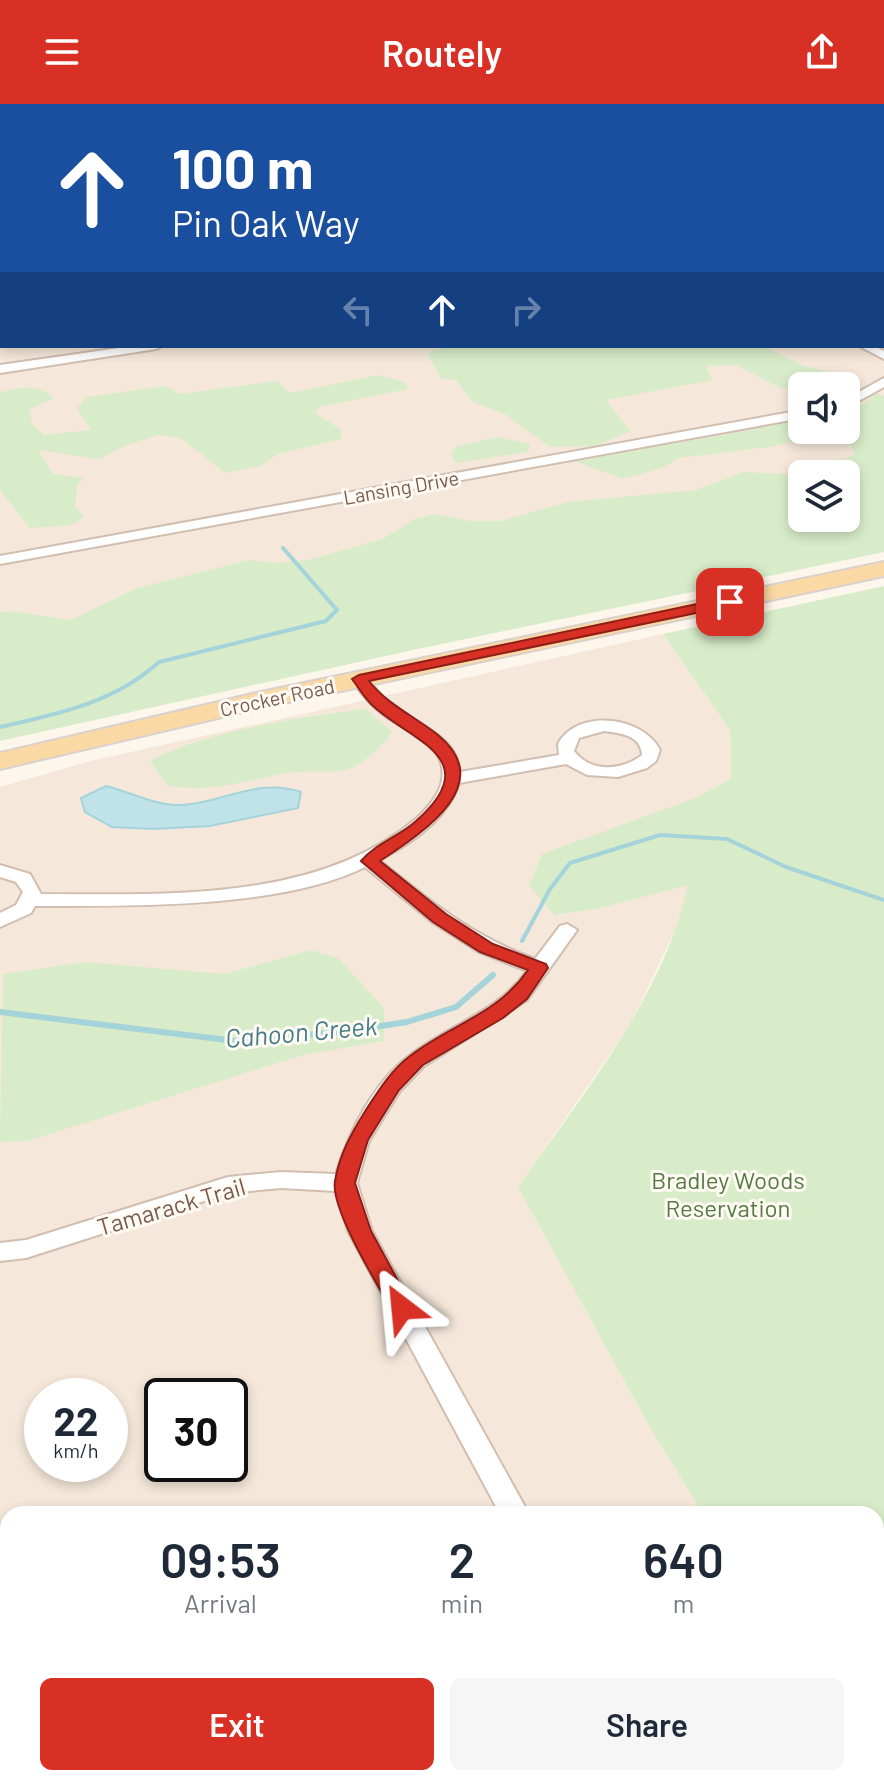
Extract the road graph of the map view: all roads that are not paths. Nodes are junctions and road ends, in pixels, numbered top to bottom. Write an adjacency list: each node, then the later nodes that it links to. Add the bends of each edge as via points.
1 (142, 348): 2 (street)
2 (0, 369)
3 (884, 382): 4 (street)
4 (860, 396)
5 (788, 417): 6 (street, Lansing Drive)
6 (0, 560)
7 (884, 569): 8 (main road, Crocker Road)
8 (359, 679): 10 (main road, Crocker Road); 11 (street, via 377,702 433,739 449,757)
9 (569, 758): 11 (street)
10 (0, 761)
11 (452, 779): 12 (street, via 446,797 423,825)
12 (369, 861): 14 (street, via 284,884 161,900); 17 (street, via 486,948)
13 (0, 871): 14 (street, via 30,884)
14 (31, 900): 15 (street)
15 (0, 921)
16 (567, 930): 17 (street)
17 (539, 968): 18 (street, via 520,995 416,1061 392,1086 358,1140)
18 (345, 1183): 19 (street, Tamarack Trail, via 281,1180 228,1185 26,1249); 20 (street, via 360,1231)
19 (0, 1252)
20 (511, 1506)

